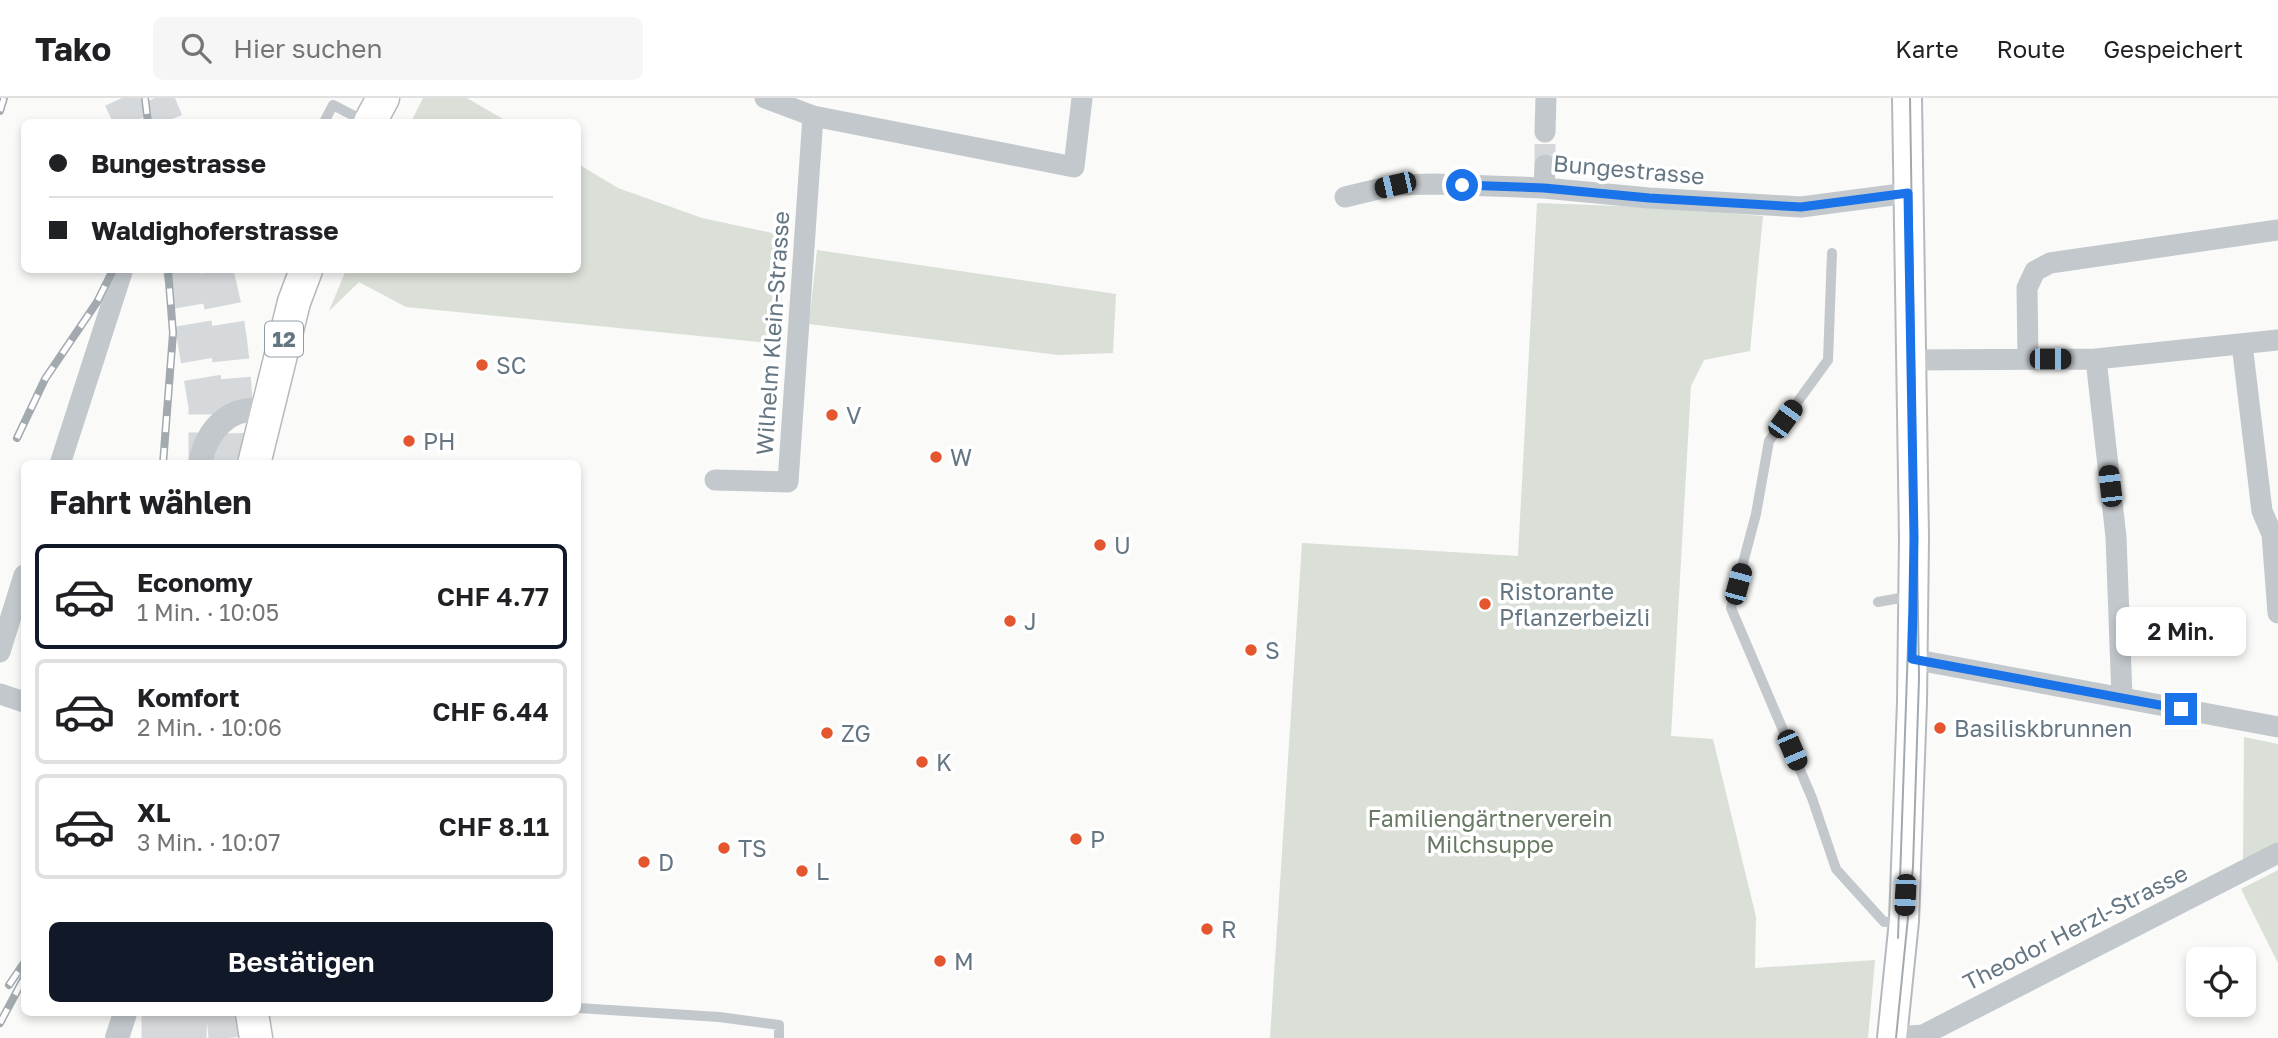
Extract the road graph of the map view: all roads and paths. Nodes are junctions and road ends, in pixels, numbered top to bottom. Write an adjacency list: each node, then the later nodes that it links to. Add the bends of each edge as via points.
1 (383, 98): 9 (main road)
2 (765, 98): 6 (street)
3 (1083, 98): 6 (street, via 1074,167)
4 (1546, 98): 10 (street)
5 (1907, 98): 13 (main road)
6 (813, 116): 28 (street, Wilhelm Klein-Strasse, via 788,482)
7 (326, 119): 8 (lane, via 333,105)
8 (362, 119)
9 (370, 119)
10 (1545, 132)
11 (1545, 165): 12 (street)
12 (1544, 188): 13 (street, Bungestrasse, via 1801,207); 14 (street, Bungestrasse, via 1395,185)
13 (1908, 193): 23 (main road)
14 (1345, 197)
15 (2274, 230): 21 (street, via 2042,267 2027,288)
16 (1832, 253): 40 (lane, via 1828,360 1769,441 1756,514 1731,608 1812,798 1836,869 1884,922)
17 (122, 273): 25 (street)
18 (305, 273): 24 (main road, 12)
19 (2278, 340): 20 (street)
20 (2242, 344): 22 (street); 32 (street, via 2262,511 2272,534)
21 (2028, 359): 22 (street); 23 (street)
22 (2096, 359): 36 (street, via 2116,537)
23 (1911, 360): 30 (main road)
24 (267, 411): 26 (street, via 253,408 218,424 209,435); 27 (main road, 12)
25 (61, 460)
26 (201, 460)
27 (255, 460)
28 (715, 480)
29 (21, 585): 33 (street)
30 (1914, 596): 31 (lane); 34 (main road)
31 (1878, 602)
32 (2278, 613)
33 (0, 652)
34 (1912, 659): 36 (street); 40 (main road)
35 (0, 694): 37 (street)
36 (2122, 697): 38 (street)
37 (21, 701)
38 (2278, 727)
39 (2278, 853): 44 (street, Theodor Herzl-Strasse, via 1923,1035)
40 (1904, 921): 44 (main road)
41 (581, 1008): 47 (lane, via 779,1025)
42 (123, 1016): 45 (street)
43 (252, 1016): 46 (main road)
44 (1892, 1036)
45 (117, 1038)
46 (256, 1038)
47 (779, 1038)

